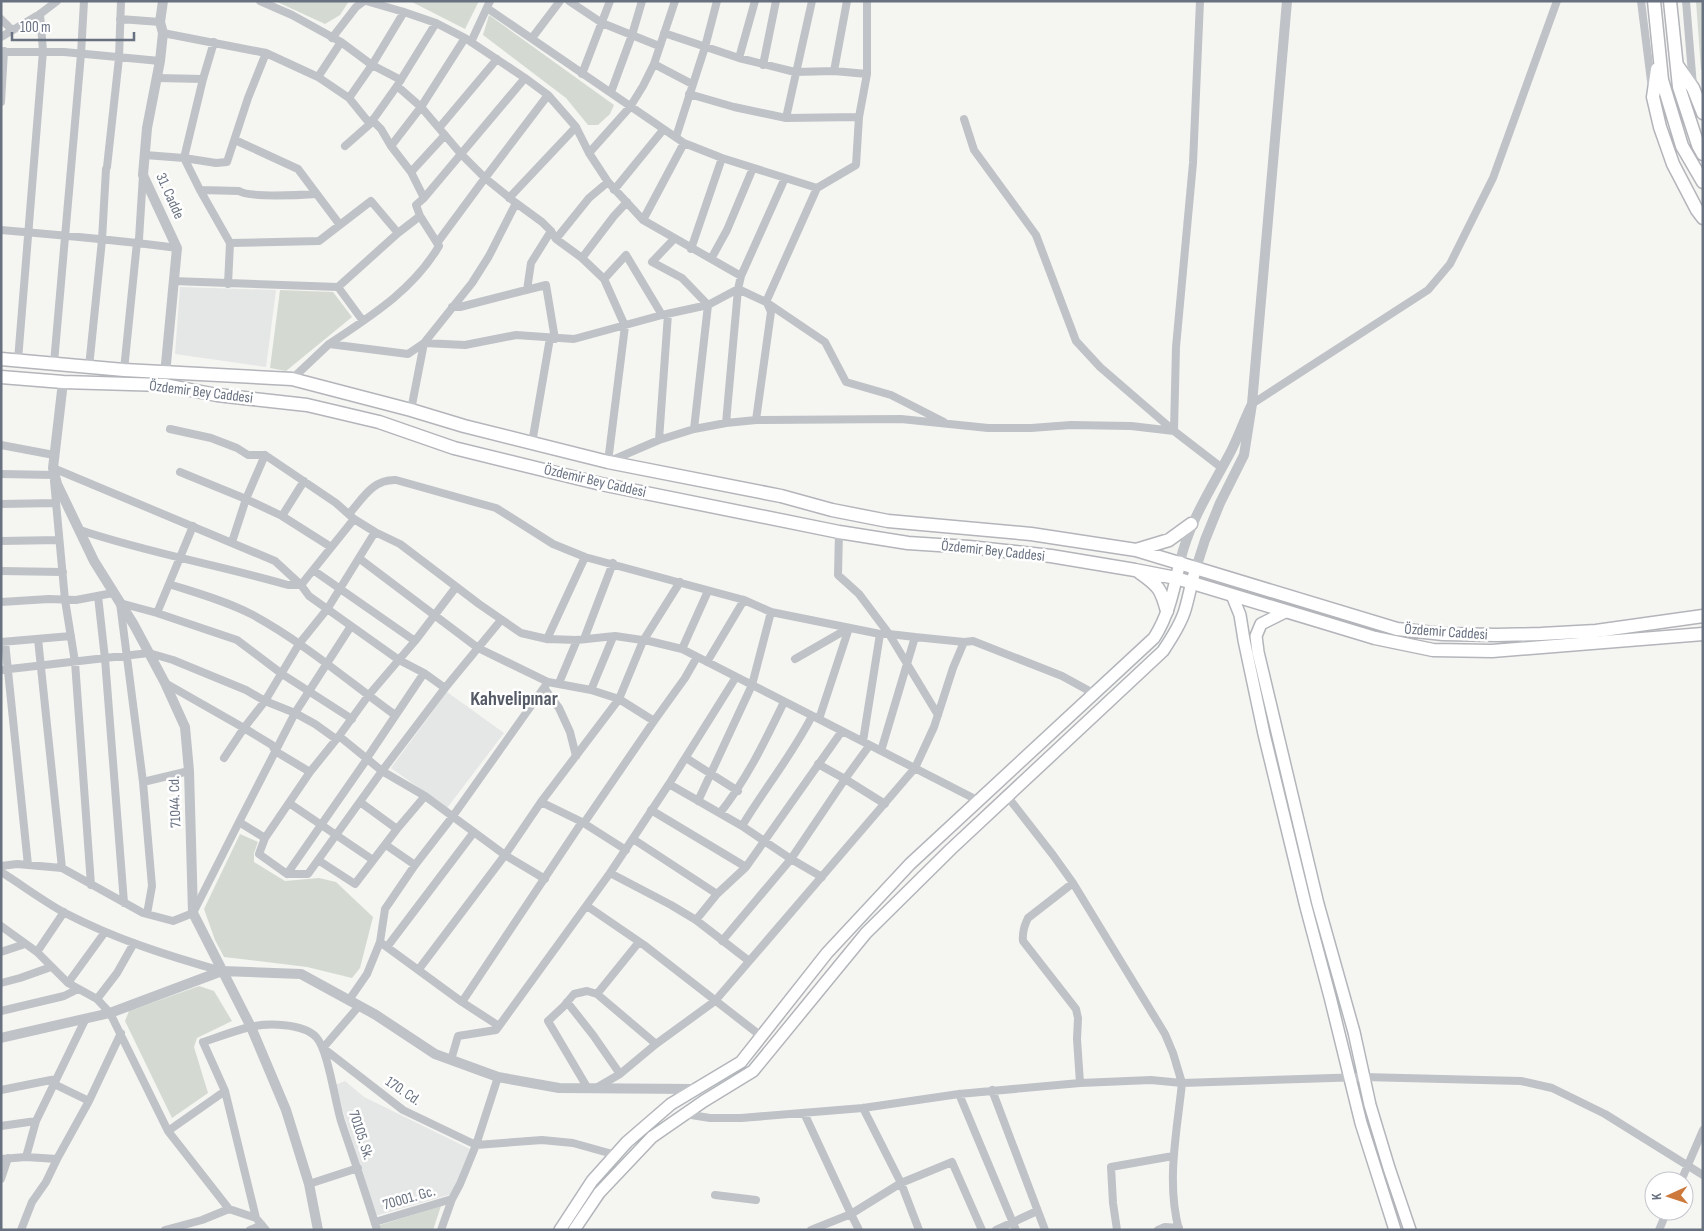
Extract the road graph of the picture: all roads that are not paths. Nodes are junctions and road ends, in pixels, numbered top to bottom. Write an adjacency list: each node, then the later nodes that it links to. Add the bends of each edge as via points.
1 (84, 1): 48 (street)
2 (121, 1): 29 (street)
3 (163, 1): 30 (street, 31. Cadde)
4 (260, 1): 38 (street)
5 (365, 1): 26 (street); 38 (street, via 356,7)
6 (560, 1): 39 (street)
7 (569, 1): 32 (street)
8 (610, 1): 32 (street)
9 (642, 1): 36 (street)
10 (675, 1): 35 (street)
11 (717, 1): 44 (street)
12 (755, 1): 51 (street)
13 (776, 1): 57 (street)
14 (812, 1): 59 (street)
15 (847, 1): 58 (street)
16 (867, 1): 61 (street)
17 (1200, 1): 165 (street, via 1193,163 1176,347)
18 (1287, 1): 158 (street)
19 (1557, 1): 158 (street, via 1493,178 1450,264 1428,290)
20 (1641, 1): 73 (street)
21 (1654, 1): 49 (main road)
22 (1670, 1): 54 (main road)
23 (1686, 1): 69 (street)
24 (52, 2): 27 (street)
25 (488, 4): 39 (street); 40 (street)
26 (404, 12): 31 (street); 56 (street)
27 (40, 14): 33 (street); 45 (street)
28 (1, 19): 33 (street)
29 (120, 19): 30 (street); 50 (street)
30 (160, 22): 34 (street, 31. Cadde)
31 (436, 23): 40 (street); 66 (street)
32 (602, 23): 36 (street); 60 (street)
33 (12, 30): 37 (street)
34 (163, 33): 41 (street); 53 (street, 31. Cadde)
35 (664, 33): 43 (street); 44 (street)
36 (632, 35): 43 (street); 70 (street)
37 (1, 37)
38 (332, 38): 42 (street)
39 (532, 38): 60 (street)
40 (468, 40): 52 (street); 76 (street)
41 (214, 42): 47 (street); 65 (street)
42 (341, 42): 56 (street); 63 (street)
43 (659, 46): 55 (street)
44 (705, 47): 51 (street); 67 (street)
45 (43, 51): 46 (street); 48 (street); 119 (street)
46 (2, 52): 68 (street)
47 (266, 53): 63 (street); 88 (street)
48 (81, 54): 50 (street); 121 (street)
49 (1659, 57): 73 (main road); 104 (main road, via 1662,80 1682,146)
50 (119, 58): 53 (street); 124 (street, via 106,169)
51 (739, 58): 57 (street)
52 (497, 59): 64 (street); 84 (street)
53 (160, 62): 62 (street, 31. Cadde)
54 (1675, 63): 69 (main road); 94 (main road, via 1679,87)
55 (654, 64): 67 (street); 77 (street)
56 (372, 65): 66 (street); 74 (street)
57 (763, 65): 59 (street)
58 (834, 70): 59 (street); 61 (street)
59 (795, 72): 80 (street)
60 (582, 74): 70 (street)
61 (866, 74): 79 (street)
62 (157, 78): 65 (street); 95 (street, 31. Cadde)
63 (318, 78): 74 (street)
64 (525, 78): 72 (street); 93 (street)
65 (203, 79): 96 (street)
66 (399, 83): 76 (street); 82 (street)
67 (692, 84): 71 (street)
68 (2, 87): 75 (street)
69 (1693, 88): 78 (main road)
70 (611, 92): 77 (street)
71 (689, 94): 80 (street); 87 (street)
72 (548, 95): 83 (street); 101 (street)
73 (1653, 97): 114 (main road, via 1672,164)
74 (349, 98): 82 (street)
75 (1, 102)
76 (421, 107): 84 (street); 91 (street)
77 (630, 107): 85 (street); 92 (street)
78 (1703, 113)
79 (859, 117): 80 (street); 105 (street, via 856,165)
80 (786, 118)
81 (964, 119): 165 (street, via 974,150 1036,235 1076,341 1100,367)
82 (371, 122): 90 (street); 91 (street, via 381,129)
83 (576, 127): 92 (street); 110 (street)
84 (439, 128): 86 (street)
85 (662, 130): 87 (street); 107 (street)
86 (445, 135): 93 (street); 99 (street)
87 (676, 137): 89 (street)
88 (235, 140): 96 (street, via 227,162); 108 (street, via 298,169)
89 (684, 143): 97 (street); 115 (street)
90 (344, 146)
91 (390, 146): 99 (street)
92 (589, 153): 103 (street)
93 (461, 154): 101 (street); 109 (street)
94 (1703, 154)
95 (145, 155): 96 (street); 100 (street, 31. Cadde)
96 (184, 158): 106 (street)
97 (722, 158): 98 (street); 129 (street)
98 (753, 168): 102 (street); 131 (street)
99 (411, 172): 109 (street)
100 (143, 175): 125 (street); 128 (street, 31. Cadde)
101 (485, 178): 110 (street); 127 (street)
102 (784, 178): 105 (street); 132 (street)
103 (608, 182): 107 (street); 122 (street, via 589,198)
104 (1703, 182)
105 (817, 188): 139 (street)
106 (200, 190): 108 (street); 126 (street)
107 (614, 190): 111 (street)
108 (316, 194): 116 (street)
109 (424, 198): 113 (street, via 416,204)
110 (509, 198): 112 (street)
111 (627, 202): 115 (street); 130 (street)
112 (516, 204): 118 (street); 141 (street, via 489,256)
113 (420, 216): 120 (street); 127 (street)
114 (1703, 218)
115 (642, 220): 123 (street)
116 (340, 225): 120 (street, via 371,201); 126 (street, via 319,241)
117 (1, 230): 119 (street)
118 (551, 231): 122 (street); 138 (street, via 531,263)
119 (27, 232): 121 (street); 149 (street)
120 (398, 233): 136 (street)
121 (65, 234): 124 (street); 150 (street)
122 (556, 239): 130 (street)
123 (674, 239): 129 (street); 140 (street, via 652,262 682,278)
124 (102, 240): 125 (street); 151 (street)
125 (137, 242): 128 (street); 152 (street)
126 (230, 243): 135 (street)
127 (437, 243): 143 (street, via 439,246 431,259 398,296)
128 (177, 248): 134 (street)
129 (691, 249): 131 (street)
130 (582, 258): 133 (street)
131 (711, 260): 132 (street)
132 (740, 276): 137 (street)
133 (604, 279): 142 (street, via 626,255); 144 (street)
134 (173, 281): 135 (street); 153 (street)
135 (228, 284): 136 (street)
136 (338, 288): 143 (street)
137 (738, 289): 139 (street); 140 (street); 161 (street)
138 (527, 290): 141 (street); 145 (street, via 546,285)
139 (766, 302): 160 (street, via 771,312); 162 (street, via 825,342 846,382 891,395)
140 (708, 305): 142 (street); 164 (street)
141 (452, 307): 146 (street)
142 (665, 315): 144 (street); 166 (street)
143 (363, 321): 147 (street)
144 (625, 326): 145 (street, via 574,339); 171 (street)
145 (553, 338): 146 (street, via 516,335 465,345); 167 (street)
146 (424, 343): 147 (street, via 408,354); 159 (street)
147 (329, 344): 155 (street)
148 (1, 359): 149 (main road, Özdemir Caddesi)
149 (18, 360): 150 (main road, Özdemir Caddesi)
150 (54, 363): 151 (main road, Özdemir Caddesi)
151 (89, 367): 152 (main road, Özdemir Caddesi)
152 (124, 370): 153 (main road, Özdemir Caddesi)
153 (164, 372): 155 (main road, Özdemir Caddesi); 157 (street)
154 (1, 377): 156 (main road, Özdemir Bey Caddesi)
155 (292, 379): 159 (main road, Özdemir Caddesi)
156 (63, 382): 157 (main road, Özdemir Bey Caddesi); 169 (street, 71044. Cd.)
157 (164, 385): 186 (main road, Özdemir Bey Caddesi, via 216,395 307,405 379,422 454,448 601,484)
158 (1252, 404): 172 (street); 197 (street, via 1244,455 1212,522)
159 (411, 410): 167 (main road, Özdemir Caddesi)
160 (756, 420): 161 (street); 162 (street, via 901,419)
161 (726, 423): 164 (street)
162 (948, 424): 165 (street, via 1031,428 1072,424)
163 (170, 429): 170 (street, via 211,438 248,455)
164 (694, 430): 166 (street)
165 (1174, 430): 172 (street)
166 (659, 440): 171 (street)
167 (532, 443): 171 (main road, Özdemir Caddesi)
168 (1, 445): 169 (street)
169 (54, 455): 173 (street, 71044. Cd.)
170 (265, 455): 176 (street); 177 (street)
171 (608, 462): 191 (main road, Özdemir Caddesi, via 888,521 1031,534)
172 (1222, 468): 182 (street)
173 (53, 472): 175 (street); 178 (street); 183 (street); 184 (street, 71044. Cd.)
174 (180, 472): 177 (street)
175 (1, 474)
176 (304, 481): 180 (street); 181 (street)
177 (246, 499): 180 (street); 189 (street)
178 (56, 503): 179 (street); 188 (street)
179 (1, 504)
180 (282, 516): 190 (street)
181 (351, 516): 185 (street); 190 (street); 192 (street, via 376,483 396,480 496,508 553,544)
182 (1191, 524): 191 (main road, via 1169,540); 195 (street)
183 (194, 526): 189 (street); 193 (street)
184 (80, 530): 193 (street, via 118,543); 210 (street, 71044. Cd.)
185 (375, 532): 194 (street); 207 (street, via 400,544)
186 (839, 532): 199 (main road, Özdemir Bey Caddesi, via 908,543 1051,556); 228 (street, via 838,575 859,594)
187 (1, 540): 188 (street)
188 (59, 540): 201 (street)
189 (232, 542): 206 (street, via 275,561)
190 (330, 547): 198 (street)
191 (1136, 550): 195 (main road, Özdemir Caddesi)
192 (585, 556): 196 (street); 234 (street)
193 (181, 557): 205 (street); 206 (street, via 288,585)
194 (360, 559): 208 (street); 222 (street)
195 (1180, 562): 197 (main road, Özdemir Caddesi); 202 (main road)
196 (613, 563): 203 (street); 235 (street)
197 (1196, 568): 204 (main road); 223 (main road, Özdemir Caddesi, via 1397,629 1443,634 1497,636 1596,631)
198 (313, 570): 206 (street); 208 (street)
199 (1135, 570): 202 (main road, Özdemir Bey Caddesi); 218 (main road, via 1162,592)
200 (1, 571): 201 (street)
201 (62, 572): 213 (street)
202 (1176, 578): 204 (main road, Özdemir Bey Caddesi); 218 (main road)
203 (680, 582): 209 (street); 237 (street)
204 (1191, 582): 211 (main road, Özdemir Bey Caddesi); 297 (main road, via 1184,612 1163,651)
205 (169, 584): 221 (street); 240 (street, via 251,614)
206 (301, 585): 217 (street, via 309,596)
207 (456, 587): 222 (street); 224 (street)
208 (339, 589): 217 (street); 236 (street)
209 (708, 591): 214 (street); 242 (street)
210 (113, 593): 212 (street); 216 (street, 71044. Cd.)
211 (1232, 595): 220 (main road, Özdemir Caddesi); 379 (main road, via 1240,615 1286,832)
212 (98, 596): 213 (street); 246 (street)
213 (65, 600): 215 (street); 230 (street)
214 (744, 600): 219 (street); 250 (street)
215 (1, 602)
216 (120, 603): 221 (street); 243 (street, 71044. Cd.); 244 (street)
217 (328, 608): 225 (street); 240 (street)
218 (1166, 611): 265 (main road, via 1154,638)
219 (771, 612): 226 (street); 261 (street)
220 (1284, 612): 229 (main road, Özdemir Caddesi, via 1375,638 1433,650 1492,651); 378 (main road, via 1261,624 1256,636 1258,652 1318,904)
221 (157, 613): 256 (street, via 237,640)
222 (434, 616): 236 (street); 241 (street)
223 (1703, 616)
224 (501, 620): 234 (street, via 521,633); 241 (street)
225 (351, 626): 248 (street); 252 (street)
226 (849, 628): 227 (street); 247 (street); 273 (street)
227 (880, 634): 228 (street); 279 (street)
228 (890, 634): 232 (street); 251 (street)
229 (1703, 634)
230 (70, 636): 233 (street); 249 (street)
231 (613, 637): 235 (street); 237 (street); 263 (street)
232 (915, 637): 239 (street); 251 (street)
233 (38, 639): 238 (street); 253 (street)
234 (547, 639): 235 (street)
235 (581, 639): 259 (street)
236 (415, 641): 248 (street)
237 (643, 641): 242 (street); 267 (street)
238 (3, 642): 254 (street)
239 (964, 642): 265 (street, via 973,641 1062,676); 271 (street)
240 (299, 644): 252 (street); 256 (street)
241 (478, 648): 260 (street); 262 (street)
242 (682, 650): 245 (street)
243 (149, 653): 244 (street); 258 (street, 71044. Cd.); 268 (street, via 246,690)
244 (128, 656): 246 (street); 293 (street)
245 (697, 657): 250 (street); 275 (street)
246 (105, 658): 249 (street); 336 (street)
247 (794, 659)
248 (399, 660): 255 (street); 266 (street)
249 (74, 662): 253 (street); 334 (street)
250 (707, 662): 257 (street)
251 (907, 663): 271 (street); 281 (street)
252 (326, 664): 264 (street); 266 (street)
253 (41, 666): 254 (street); 327 (street)
254 (5, 669): 323 (street)
255 (424, 673): 262 (street); 272 (street)
256 (282, 674): 264 (street); 268 (street)
257 (736, 677): 261 (street); 285 (street)
258 (166, 683): 276 (street); 289 (street, 71044. Cd., via 185,727)
259 (559, 683): 260 (street); 263 (street)
260 (546, 685): 282 (street, via 570,732); 306 (street)
261 (752, 685): 269 (street); 291 (street)
262 (445, 688): 288 (street)
263 (591, 690): 267 (street)
264 (309, 692): 270 (street); 274 (street)
265 (1093, 693): 299 (main road)
266 (368, 696): 272 (street); 274 (street)
267 (618, 699): 275 (street); 282 (street)
268 (265, 701): 270 (street); 276 (street)
269 (784, 702): 273 (street); 295 (street)
270 (295, 713): 278 (street); 280 (street)
271 (938, 715): 287 (street)
272 (395, 716): 284 (street)
273 (815, 717): 277 (street); 310 (street)
274 (352, 719): 278 (street)
275 (654, 721): 308 (street)
276 (244, 728): 280 (street); 283 (street)
277 (842, 731): 279 (street); 286 (street)
278 (338, 737): 284 (street); 290 (street)
279 (866, 744): 281 (street); 292 (street)
280 (276, 750): 290 (street); 307 (street)
281 (881, 751): 287 (street)
282 (576, 756): 301 (street)
283 (224, 758)
284 (367, 758): 288 (street); 309 (street)
285 (686, 758): 291 (street); 294 (street)
286 (818, 764): 292 (street); 316 (street)
287 (915, 768): 299 (street); 303 (street)
288 (382, 770): 296 (street); 300 (street)
289 (189, 771): 293 (street); 340 (street, 71044. Cd.)
290 (310, 772): 302 (street)
291 (712, 774): 295 (street); 298 (street)
292 (845, 779): 303 (street); 320 (street)
293 (143, 782): 339 (street, via 152,886)
294 (669, 784): 298 (street); 304 (street)
295 (738, 791): 305 (street)
296 (425, 796): 306 (street); 311 (street)
297 (1007, 796): 333 (street); 392 (main road, via 866,933 753,1071)
298 (698, 801): 305 (street)
299 (979, 801): 371 (main road, via 910,864 827,953)
300 (360, 802): 311 (street); 313 (street)
301 (541, 802): 308 (street); 319 (street)
302 (289, 803): 309 (street); 314 (street)
303 (884, 804): 331 (street)
304 (651, 810): 315 (street); 326 (street)
305 (720, 813): 310 (street)
306 (453, 816): 312 (street); 324 (street)
307 (239, 822): 314 (street); 340 (street)
308 (583, 823): 318 (street); 332 (street)
309 (322, 825): 313 (street); 330 (street)
310 (742, 826): 316 (street)
311 (397, 829): 317 (street)
312 (474, 832): 319 (street); 348 (street)
313 (336, 835): 321 (street); 322 (street)
314 (265, 838): 330 (street, via 259,854)
315 (633, 839): 318 (street); 335 (street)
316 (765, 842): 320 (street); 326 (street)
317 (386, 845): 322 (street); 324 (street)
318 (626, 850): 329 (street)
319 (505, 855): 332 (street); 353 (street)
320 (792, 859): 331 (street); 344 (street)
321 (318, 860): 322 (street, via 355,884); 330 (street, via 308,874)
322 (373, 860)
323 (28, 865): 325 (street); 327 (street)
324 (415, 865): 348 (street, via 386,909)
325 (1, 866)
326 (746, 866): 335 (street)
327 (62, 868): 334 (street)
328 (1, 872): 338 (street)
329 (610, 873): 337 (street); 341 (street)
330 (287, 874)
331 (822, 878): 351 (street)
332 (545, 879): 362 (street)
333 (1072, 883): 381 (street, via 1028,918 1022,934 1076,1009); 382 (street, via 1165,1034)
334 (91, 885): 336 (street)
335 (717, 894): 341 (street)
336 (124, 903): 339 (street)
337 (587, 906): 345 (street); 369 (street)
338 (64, 912): 343 (street); 350 (street)
339 (148, 914): 340 (street, via 173,920)
340 (193, 914): 354 (street, 71044. Cd.)
341 (696, 920): 344 (street)
342 (1, 926): 347 (street)
343 (105, 932): 346 (street); 356 (street)
344 (722, 941): 351 (street)
345 (639, 942): 358 (street); 361 (street)
346 (134, 943): 354 (street); 359 (street)
347 (25, 944): 349 (street); 350 (street)
348 (384, 944): 353 (street); 360 (street)
349 (1, 952)
350 (37, 952): 352 (street)
351 (749, 961): 361 (street)
352 (51, 967): 355 (street); 356 (street)
353 (419, 969): 362 (street)
354 (222, 971): 360 (street, via 301,974); 366 (street); 368 (street, 71044. Cd.)
355 (1, 983)
356 (68, 983): 357 (street)
357 (78, 989): 359 (street); 365 (street, via 64,996)
358 (597, 994): 363 (street, via 587,991 574,994); 373 (street)
359 (98, 1000): 366 (street)
360 (349, 1000): 364 (street)
361 (715, 1001): 371 (street); 373 (street)
362 (462, 1002): 369 (street)
363 (567, 1002): 376 (street); 383 (street, via 548,1021)
364 (359, 1006): 374 (street); 375 (street, via 435,1054)
365 (1, 1011)
366 (110, 1013): 367 (street); 370 (street)
367 (86, 1018): 372 (street); 380 (street)
368 (251, 1026): 374 (street, 170. Cd., via 301,1028 316,1036); 387 (street, 170. Cd., via 203,1042); 409 (street, 71044. Cd., via 286,1110)
369 (499, 1026): 375 (street, via 496,1030 458,1036)
370 (121, 1033): 389 (street); 396 (street)
371 (761, 1036): 384 (main road, via 741,1062)
372 (1, 1038)
373 (656, 1044): 376 (street)
374 (323, 1048): 397 (street, 170. Cd., via 403,1110); 404 (street, 70105. Sk., via 341,1119)
375 (451, 1060): 377 (street)
376 (620, 1074): 383 (street)
377 (498, 1077): 383 (street, via 559,1088); 397 (street)
378 (1364, 1077): 379 (street); 403 (street, via 1521,1081 1552,1088 1605,1114); 438 (main road)
379 (1350, 1078): 382 (street); 437 (main road)
380 (55, 1081): 385 (street); 389 (street); 393 (street)
381 (1080, 1083): 382 (street, via 1151,1080); 386 (street)
382 (1182, 1083): 399 (street)
383 (591, 1088): 384 (street)
384 (694, 1089): 398 (main road, via 671,1104)
385 (1, 1090)
386 (992, 1090): 388 (street); 414 (street)
387 (225, 1091): 396 (street); 416 (street)
388 (959, 1094): 390 (street); 417 (street)
389 (88, 1101): 402 (street)
390 (863, 1108): 391 (street); 408 (street)
391 (804, 1113): 392 (street, via 726,1118); 415 (street)
392 (685, 1114): 427 (main road, via 652,1137 599,1193)
393 (36, 1121): 394 (street); 400 (street)
394 (1, 1126)
395 (1703, 1130): 403 (street)
396 (168, 1131): 413 (street)
397 (476, 1145): 398 (street, via 542,1140 573,1143); 411 (street)
398 (616, 1155): 426 (main road, via 592,1181)
399 (1174, 1156): 420 (street, via 1173,1188); 435 (street, via 1111,1167)
400 (26, 1157): 401 (street); 402 (street)
401 (5, 1158): 407 (street)
402 (57, 1159): 421 (street, via 32,1202)
403 (1688, 1166): 405 (street); 406 (street)
404 (358, 1168): 409 (street); 418 (street, 70105. Sk.)
405 (1686, 1171)
406 (1703, 1175)
407 (1, 1179)
408 (901, 1183): 415 (street); 430 (street); 431 (street, via 952,1162)
409 (309, 1184): 424 (street, 71044. Cd.)
410 (714, 1195): 412 (street)
411 (452, 1200): 418 (street, 70001. Gc.); 425 (street)
412 (756, 1200)
413 (229, 1209): 416 (street); 422 (street)
414 (1037, 1210): 417 (street); 434 (street)
415 (852, 1214): 428 (street); 429 (street)
416 (256, 1218): 419 (street)
417 (1013, 1222): 432 (street); 433 (street)
418 (376, 1226)
419 (264, 1228): 423 (street)
420 (1179, 1229): 436 (street, via 1165,1227)
421 (21, 1230)
422 (166, 1230)
423 (250, 1230)
424 (318, 1230)
425 (441, 1230)
426 (560, 1230)
427 (574, 1230)
428 (812, 1230)
429 (859, 1230)
430 (919, 1230)
431 (982, 1230)
432 (996, 1230)
433 (1016, 1230)
434 (1045, 1230)
435 (1117, 1230)
436 (1158, 1230)
437 (1395, 1230)
438 (1410, 1230)

